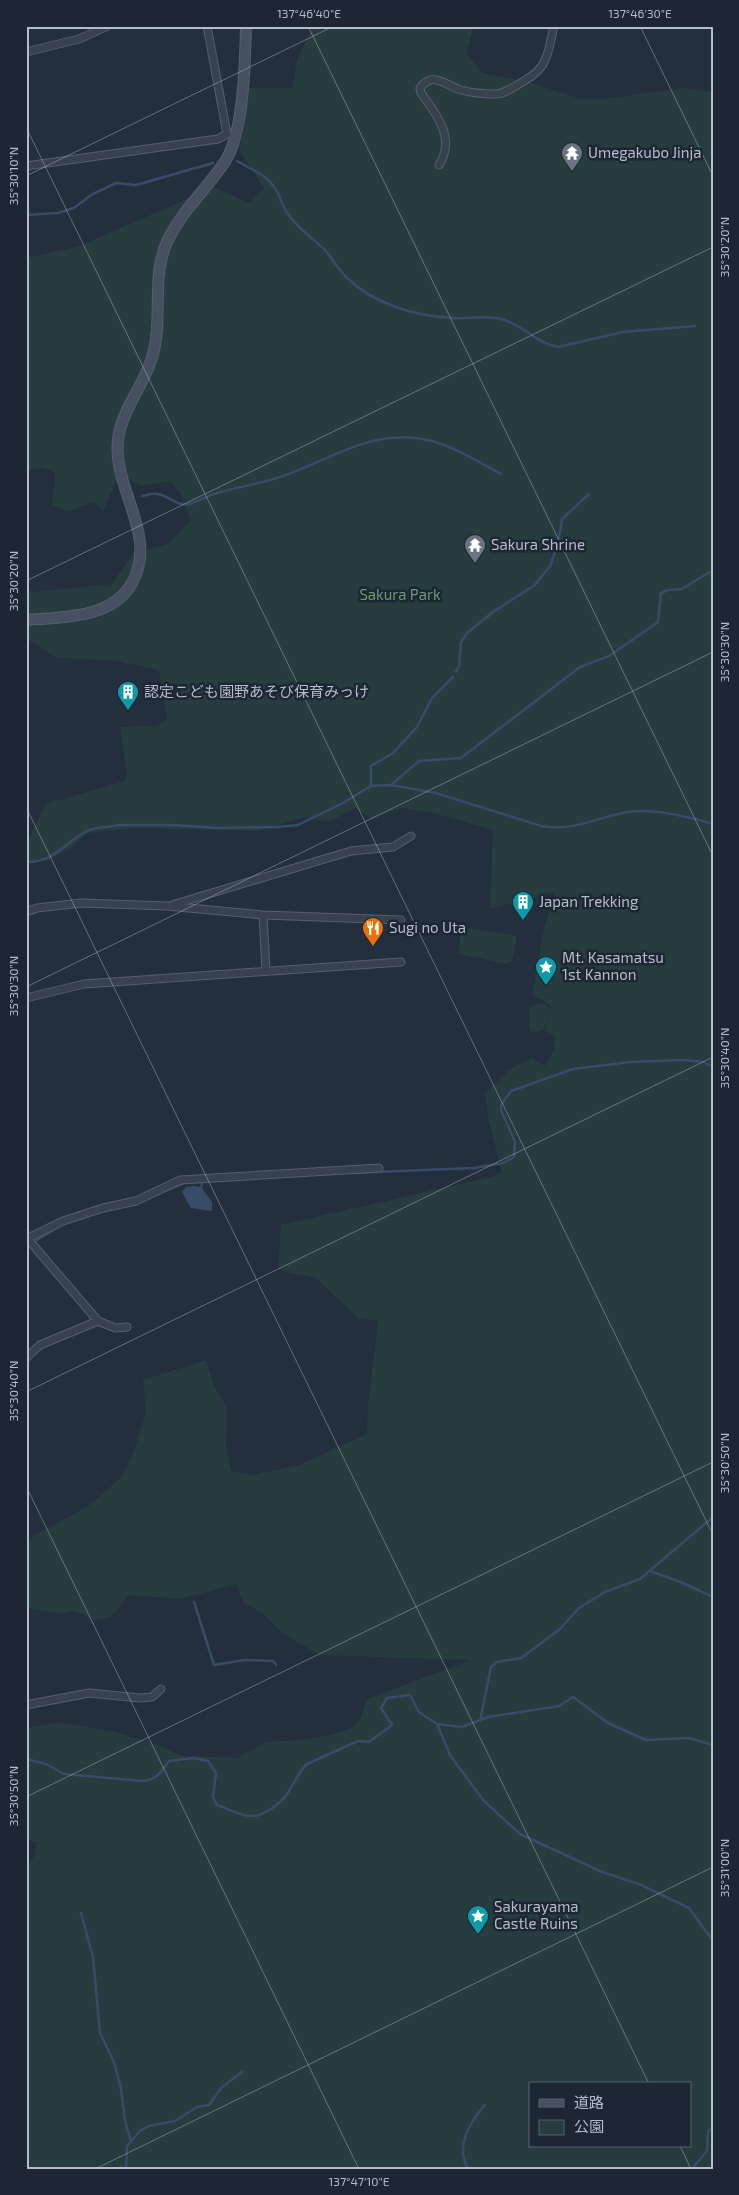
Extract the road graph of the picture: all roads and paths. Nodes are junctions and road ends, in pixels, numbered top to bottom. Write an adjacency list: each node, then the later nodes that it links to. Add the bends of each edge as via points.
1 (108, 26): 5 (street, via 79,39)
2 (207, 26): 7 (street, via 227,134 218,140)
3 (246, 26): 8 (street, via 239,113 232,146 167,242 160,269 154,354 119,434 120,471 142,542 136,576 122,596 101,609 78,615)
4 (554, 26): 6 (street, via 545,62 532,76 509,90 482,94 460,90 442,80 432,79 424,83 421,93 441,120 446,134)
5 (26, 52)
6 (439, 165)
7 (26, 166)
8 (26, 620)
9 (411, 836): 10 (street, via 393,847 351,851)
10 (167, 906): 11 (street, via 81,903); 12 (street)
11 (26, 912)
12 (263, 915): 13 (street); 15 (street)
13 (401, 920)
14 (401, 962): 15 (street)
15 (266, 970): 16 (street, via 84,984)
16 (26, 998)
17 (379, 1168): 18 (street, via 180,1180 136,1201 62,1221)
18 (27, 1239): 19 (street)
19 (98, 1320): 20 (street, via 115,1328); 21 (street, via 40,1345)
20 (127, 1327)
21 (26, 1358)
22 (161, 1690): 23 (street, via 146,1698 89,1693)
23 (26, 1705)

